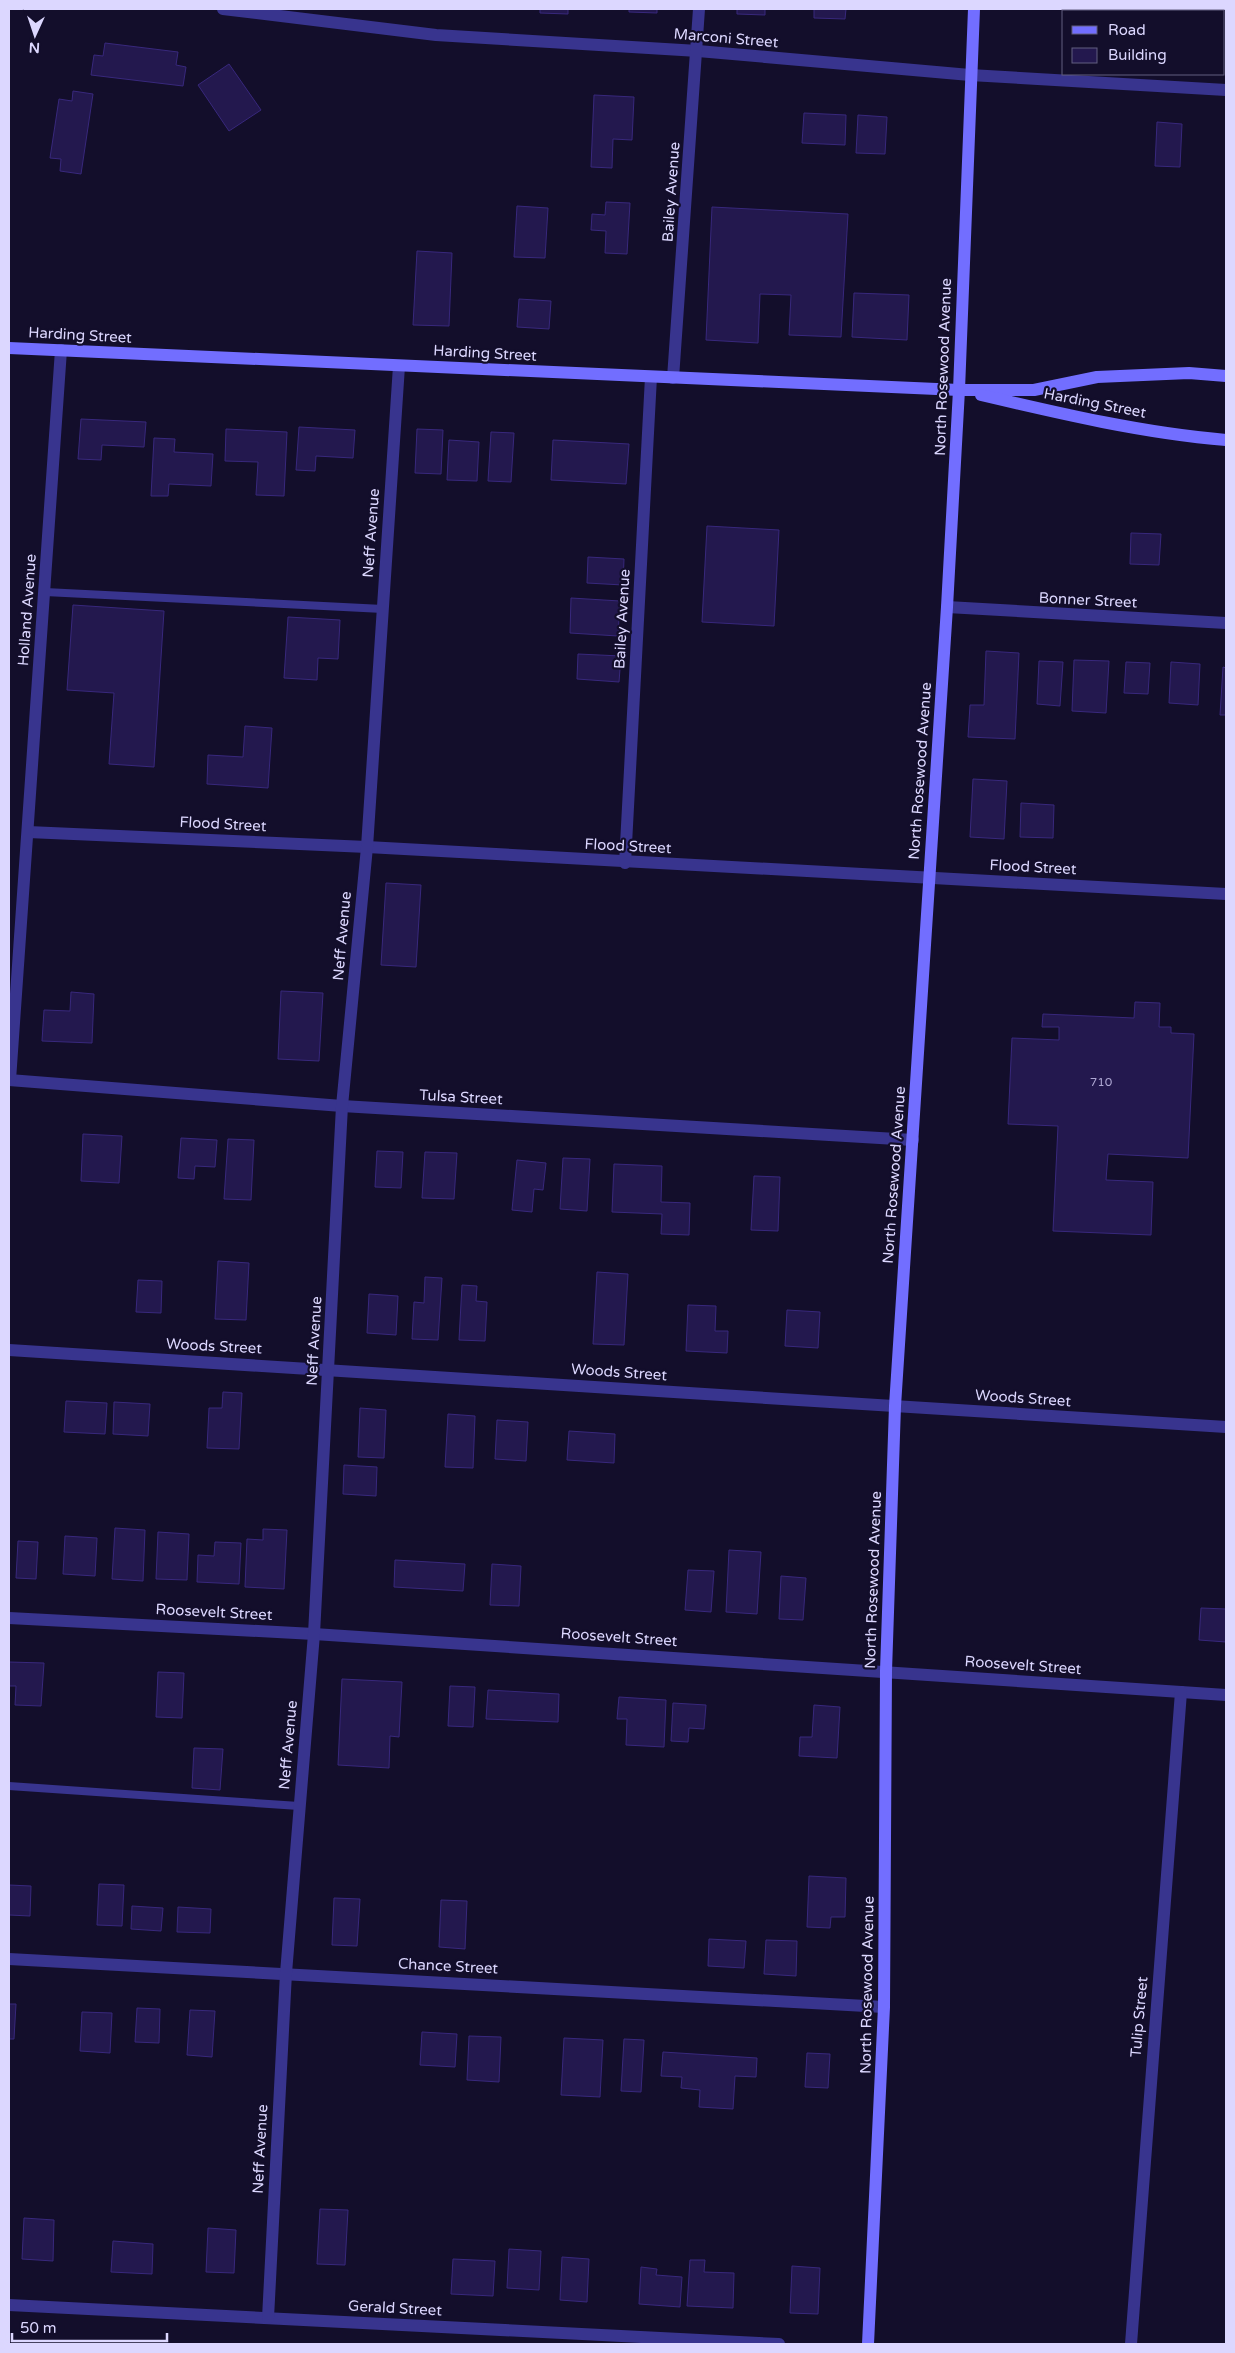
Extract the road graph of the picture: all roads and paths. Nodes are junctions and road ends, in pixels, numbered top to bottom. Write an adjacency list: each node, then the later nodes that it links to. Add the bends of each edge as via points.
1 (223, 9): 4 (street, Marconi Street, via 436,35)
2 (699, 9): 4 (street, Bailey Avenue)
3 (974, 9): 5 (street, North Rosewood Avenue)
4 (698, 52): 5 (street, Marconi Street); 12 (street, Bailey Avenue)
5 (970, 75): 6 (street, Marconi Street); 13 (street, North Rosewood Avenue)
6 (1226, 90)
7 (9, 348): 8 (street, Harding Street)
8 (61, 350): 9 (street, Harding Street); 15 (street, Holland Avenue)
9 (399, 366): 11 (street, Harding Street); 17 (street, Neff Avenue)
10 (1226, 376): 13 (street, Harding Street, via 1189,373 1097,377 1034,390)
11 (651, 377): 12 (street, Harding Street); 21 (street, Bailey Avenue)
12 (673, 378): 13 (street, Harding Street)
13 (959, 390): 14 (street, Harding Street, via 1104,423); 16 (street, North Rosewood Avenue)
14 (1226, 440)
15 (44, 592): 17 (lane); 19 (street, Holland Avenue)
16 (947, 607): 18 (street, Bonner Street); 22 (street, North Rosewood Avenue)
17 (383, 609): 20 (street, Neff Avenue)
18 (1226, 623)
19 (28, 832): 20 (street, Flood Street); 24 (street, Holland Avenue)
20 (367, 847): 21 (street, Flood Street); 25 (street, Neff Avenue)
21 (625, 863): 22 (street, Flood Street)
22 (929, 877): 23 (street, Flood Street); 26 (street, North Rosewood Avenue)
23 (1226, 894)
24 (10, 1080): 25 (street, Tulsa Street)
25 (342, 1106): 26 (street, Tulsa Street); 28 (street, Neff Avenue)
26 (913, 1140): 29 (street, North Rosewood Avenue)
27 (9, 1350): 28 (street, Woods Street)
28 (328, 1369): 29 (street, Woods Street); 32 (street, Neff Avenue)
29 (896, 1406): 30 (street, Woods Street); 33 (street, North Rosewood Avenue)
30 (1226, 1427)
31 (9, 1618): 32 (street, Roosevelt Street)
32 (314, 1634): 33 (street, Roosevelt Street); 37 (street, Neff Avenue)
33 (886, 1671): 34 (street, Roosevelt Street); 40 (street, North Rosewood Avenue)
34 (1181, 1692): 35 (street, Roosevelt Street); 45 (street, Tulip Street)
35 (1226, 1695)
36 (9, 1786): 37 (lane)
37 (299, 1806): 39 (street, Neff Avenue)
38 (9, 1959): 39 (street, Chance Street)
39 (286, 1973): 40 (street, Chance Street); 42 (street, Neff Avenue)
40 (884, 2007): 44 (street, North Rosewood Avenue)
41 (9, 2305): 42 (street, Gerald Street)
42 (268, 2318): 43 (street, Gerald Street)
43 (779, 2344)
44 (868, 2344)
45 (1130, 2344)

